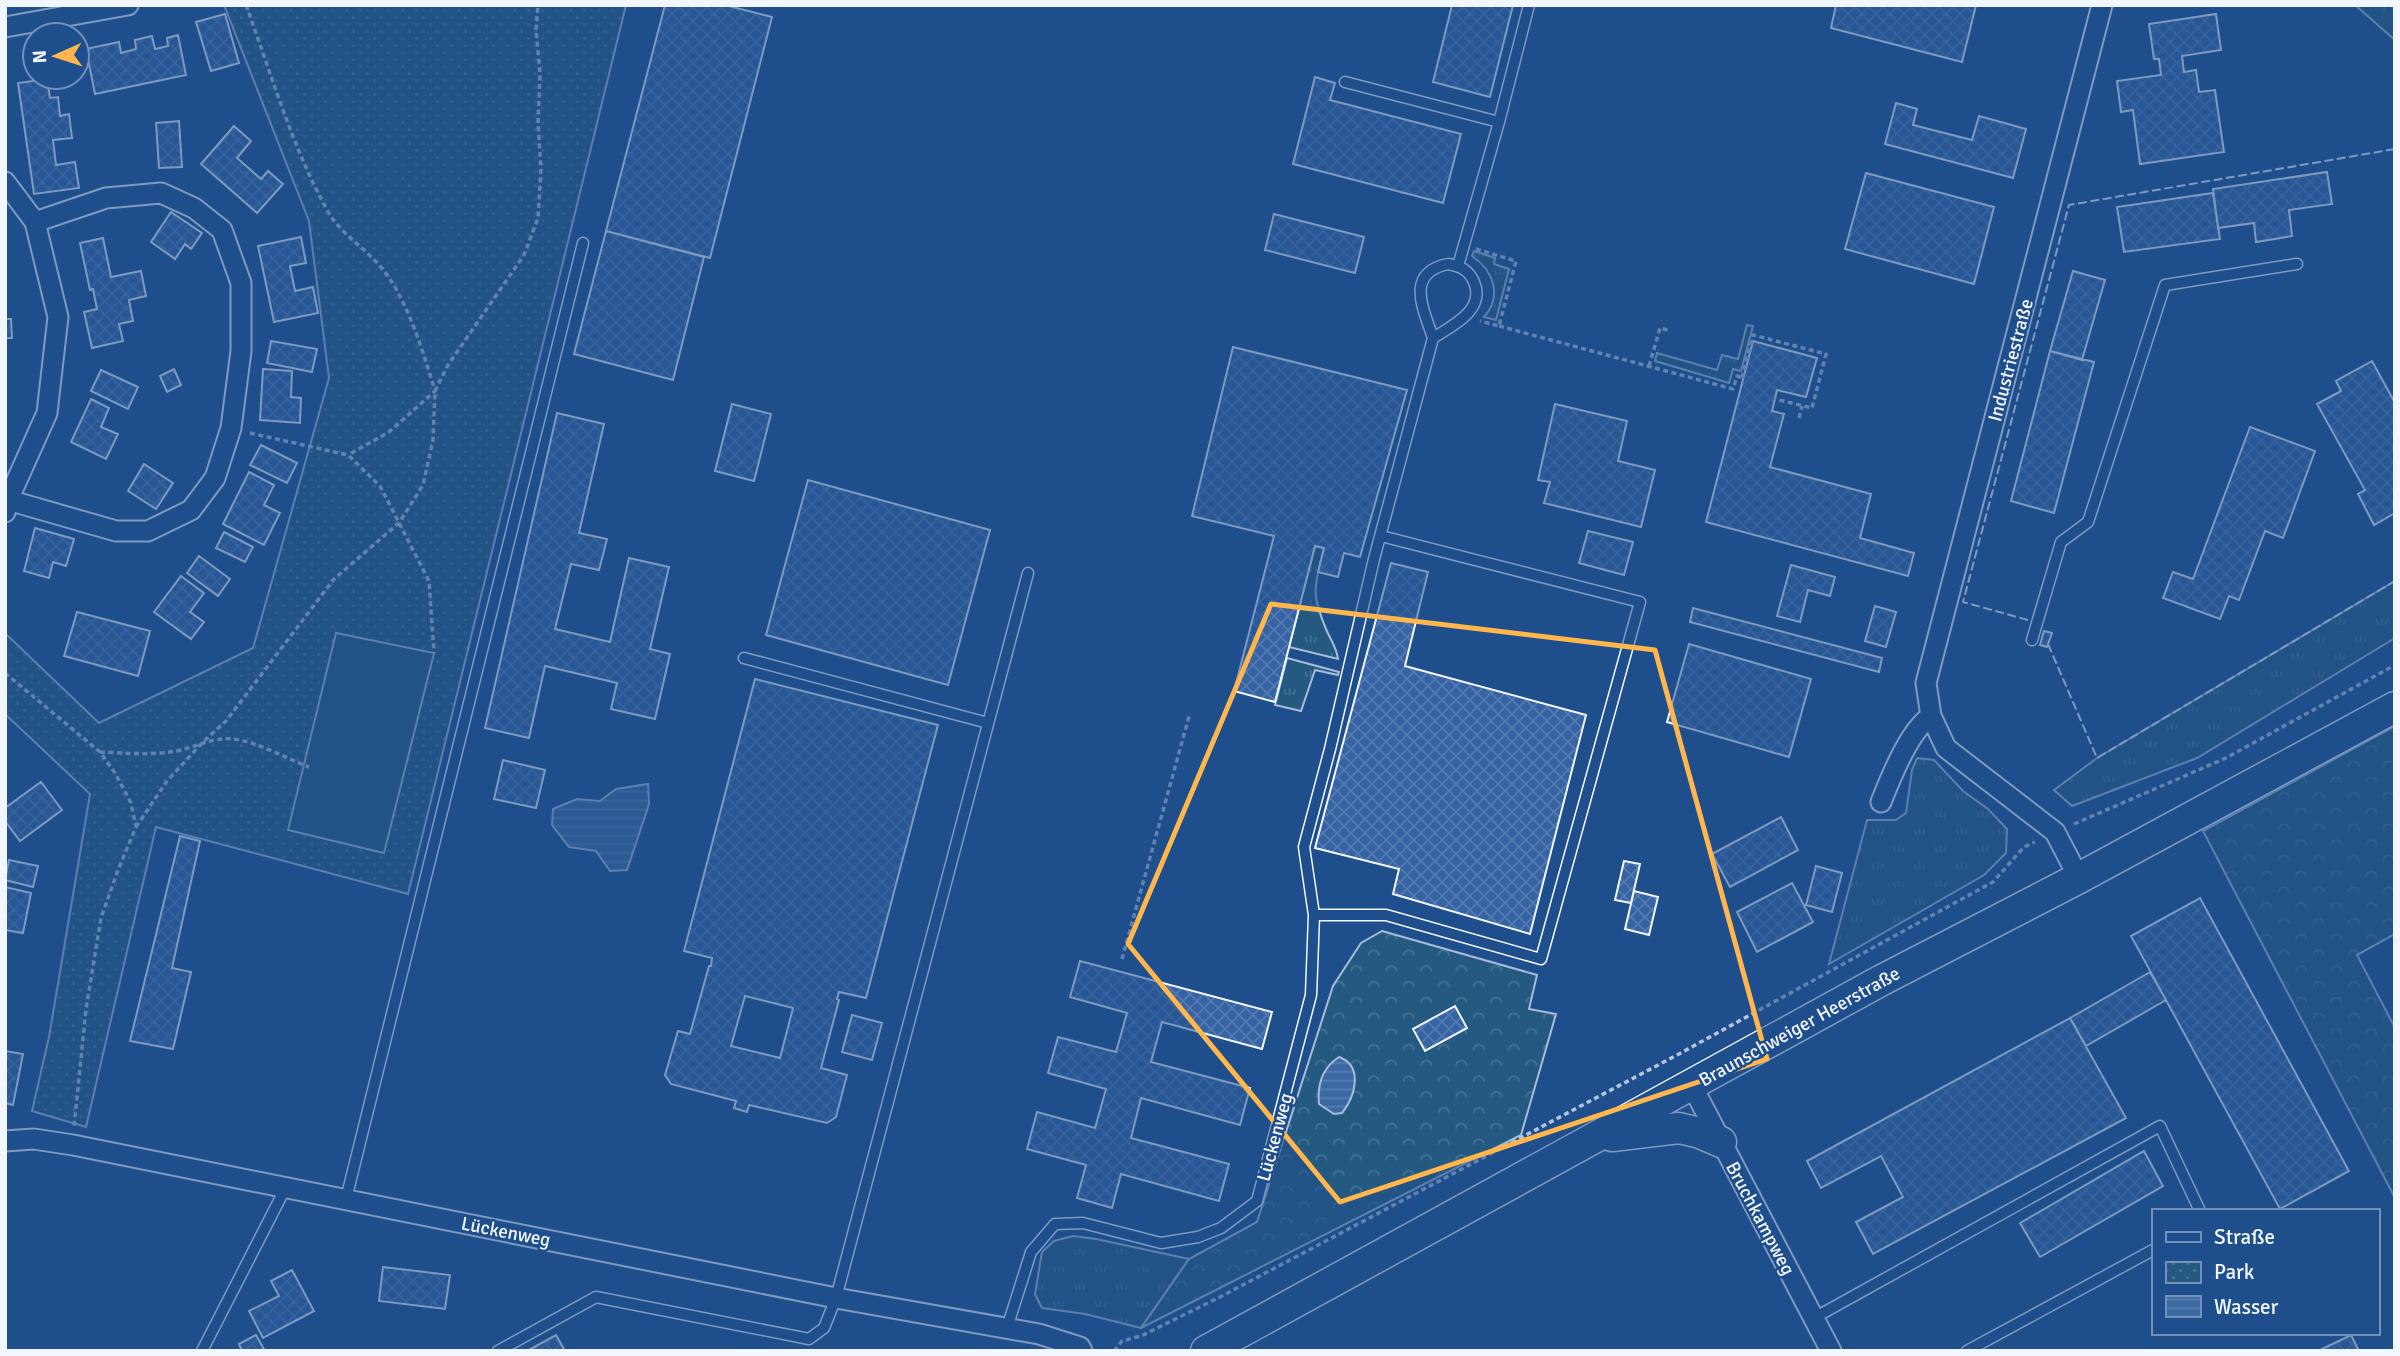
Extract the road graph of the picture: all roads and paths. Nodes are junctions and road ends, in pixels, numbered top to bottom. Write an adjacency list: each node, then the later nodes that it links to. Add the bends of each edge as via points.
1 (128, 5): 6 (street)
2 (246, 5): 20 (path, via 279,101 326,210 388,278 421,345)
3 (538, 5): 20 (path, via 538,218 524,255)
4 (1529, 5): 8 (lane)
5 (2102, 5): 37 (street, Industriestraße, via 1926,683)
6 (5, 27)
7 (1345, 82): 8 (lane)
8 (1499, 122): 12 (lane)
9 (5, 182): 10 (street)
10 (35, 222): 24 (street, via 106,198 161,192 194,208 222,230 241,283 241,351); 26 (street, via 58,317 47,413)
11 (583, 243): 54 (lane)
12 (1464, 245): 14 (lane); 16 (path, via 1516,261)
13 (2297, 264): 30 (lane, via 2165,285 2088,522 2061,542)
14 (1458, 266): 15 (lane, via 1472,277 1477,294); 18 (lane, via 1438,266 1420,288)
15 (1464, 318): 16 (path); 18 (lane)
16 (1499, 326): 19 (path)
17 (1671, 331): 19 (path, via 1660,328)
18 (1433, 338): 28 (lane, Lückenweg)
19 (1649, 366): 22 (path, via 1733,389 1737,376 1743,378 1753,335 1826,354 1812,408)
20 (435, 391): 25 (path, via 389,432); 27 (path, via 433,440 423,485)
21 (1775, 399): 22 (path)
22 (1802, 405): 23 (path)
23 (1799, 418)
24 (231, 428): 25 (path); 26 (street, via 215,478 191,510 148,531 116,531)
25 (348, 455): 27 (path, via 380,486)
26 (7, 506)
27 (399, 523): 31 (path, via 429,581); 39 (path, via 334,579 226,721)
28 (1381, 536): 46 (lane, Lückenweg, via 1304,847); 46 (lane, via 1640,602 1541,959 1386,915)
29 (1028, 573): 38 (lane)
30 (2032, 640)
31 (434, 653)
32 (744, 658): 38 (lane)
33 (2395, 665): 44 (path, via 2226,758)
34 (5, 673): 40 (path)
35 (2395, 707): 45 (main road, Braunschweiger Heerstraße)
36 (1190, 713): 47 (path)
37 (1931, 716): 42 (street, via 1921,723 1894,769); 44 (street, Industriestraße, via 1945,748)
38 (988, 723): 57 (lane)
39 (203, 742): 40 (path, via 152,754); 41 (path, via 233,739); 43 (path, via 167,781)
40 (100, 752): 43 (path, via 131,803)
41 (309, 767)
42 (1881, 802)
43 (136, 827): 52 (path, via 101,918 86,1009)
44 (2055, 832): 45 (street, Industriestraße); 63 (path, via 2024,848 1993,882 1235,1289 1142,1336 1122,1341)
45 (2079, 878): 48 (main road, Braunschweiger Heerstraße)
46 (1314, 915): 59 (lane, Lückenweg, via 1311,995 1257,1201 1221,1228 1198,1237 1161,1242 1083,1223 1055,1224 1031,1252)
47 (1122, 959)
48 (1691, 1084): 49 (main road, Braunschweiger Heerstraße); 51 (street, Bruchkampweg)
49 (1591, 1139): 51 (main road, via 1679,1128); 64 (main road, Braunschweiger Heerstraße, via 1234,1340)
50 (5, 1141): 52 (street, Lückenweg, via 34,1139)
51 (1721, 1142): 58 (street, Bruchkampweg)
52 (73, 1145): 53 (street, Lückenweg)
53 (286, 1187): 54 (street, Lückenweg); 60 (lane)
54 (346, 1199): 57 (street, Lückenweg)
55 (2199, 1209): 58 (lane, via 2160,1126)
56 (2152, 1251): 66 (lane)
57 (836, 1298): 59 (street, Lückenweg); 61 (lane, via 824,1328 809,1339 596,1297)
58 (1814, 1318): 65 (street, Bruchkampweg)
59 (1007, 1328): 62 (street, Lückenweg, via 1039,1334)
60 (201, 1351)
61 (498, 1351)
62 (1082, 1351)
63 (1114, 1351)
64 (1206, 1351)
65 (1831, 1351)
66 (1967, 1351)

